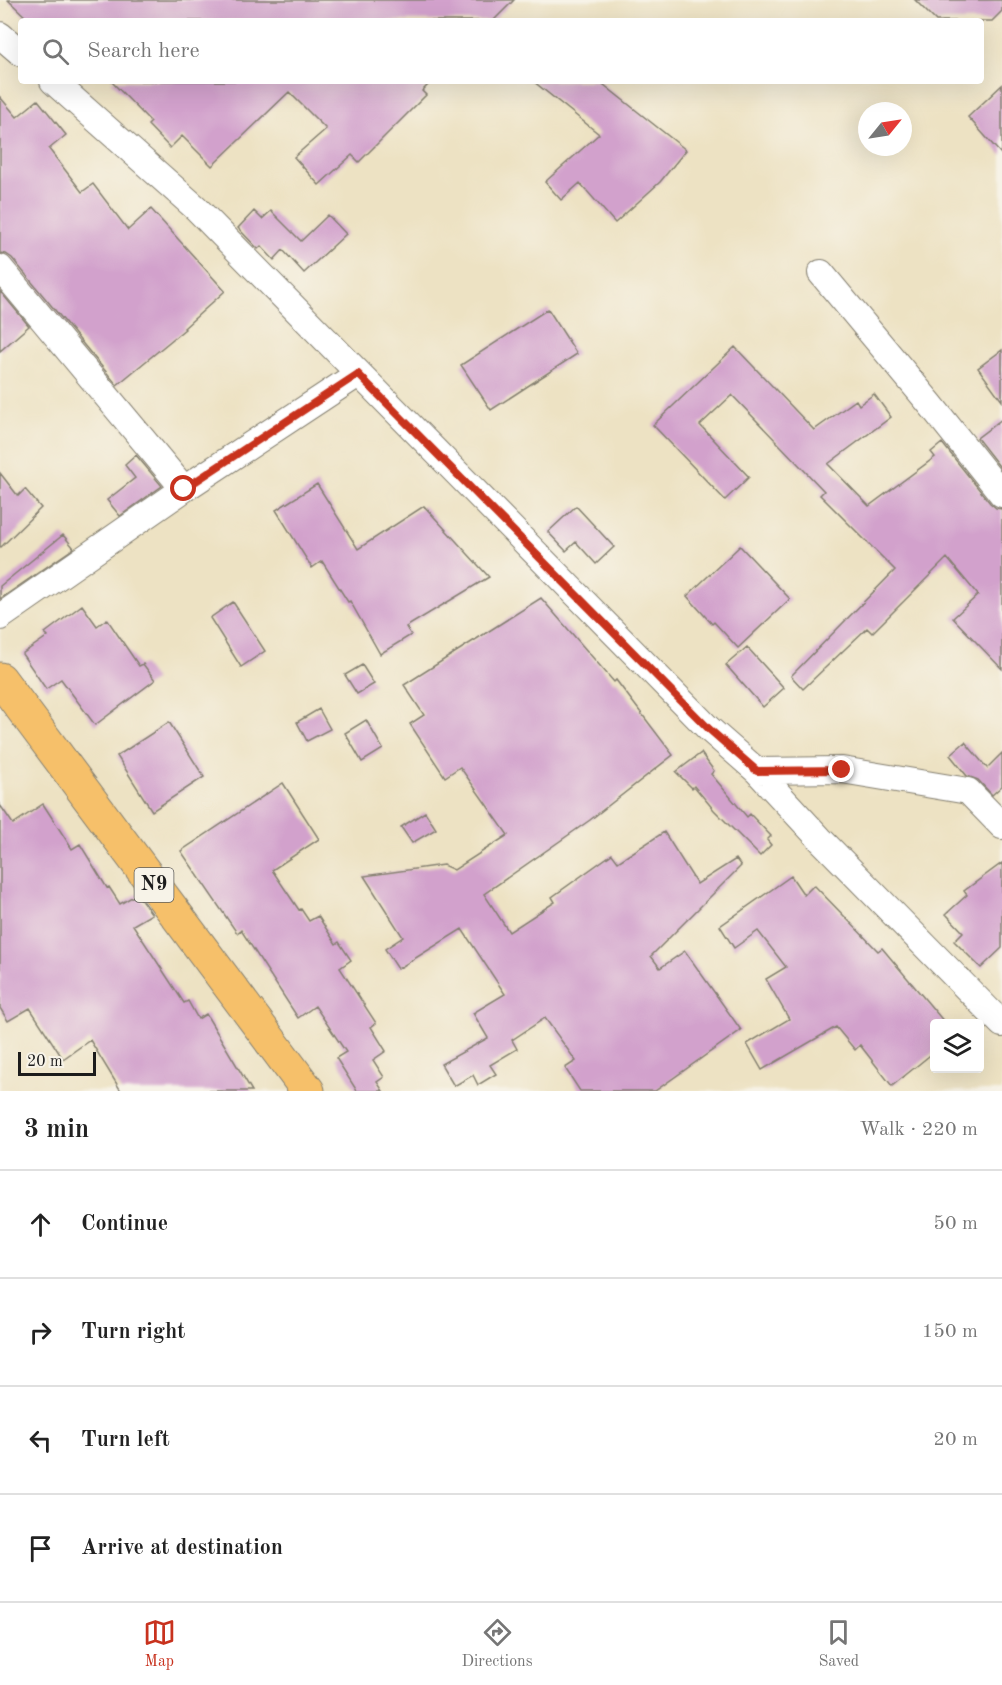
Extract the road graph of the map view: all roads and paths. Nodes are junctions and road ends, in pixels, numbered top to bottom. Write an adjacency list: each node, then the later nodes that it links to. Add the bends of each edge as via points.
1 (0, 35): 2 (street)
2 (18, 50)
3 (56, 84): 6 (street, via 196,208)
4 (0, 268): 7 (street)
5 (821, 273): 8 (street)
6 (358, 374): 7 (street); 11 (street, via 709,729)
7 (184, 489): 9 (street)
8 (1002, 494)
9 (0, 617)
10 (0, 679): 14 (highway, N9)
11 (757, 771): 12 (street, via 842,770 968,792); 13 (street)
12 (1002, 826)
13 (1002, 1024)
14 (308, 1091)

